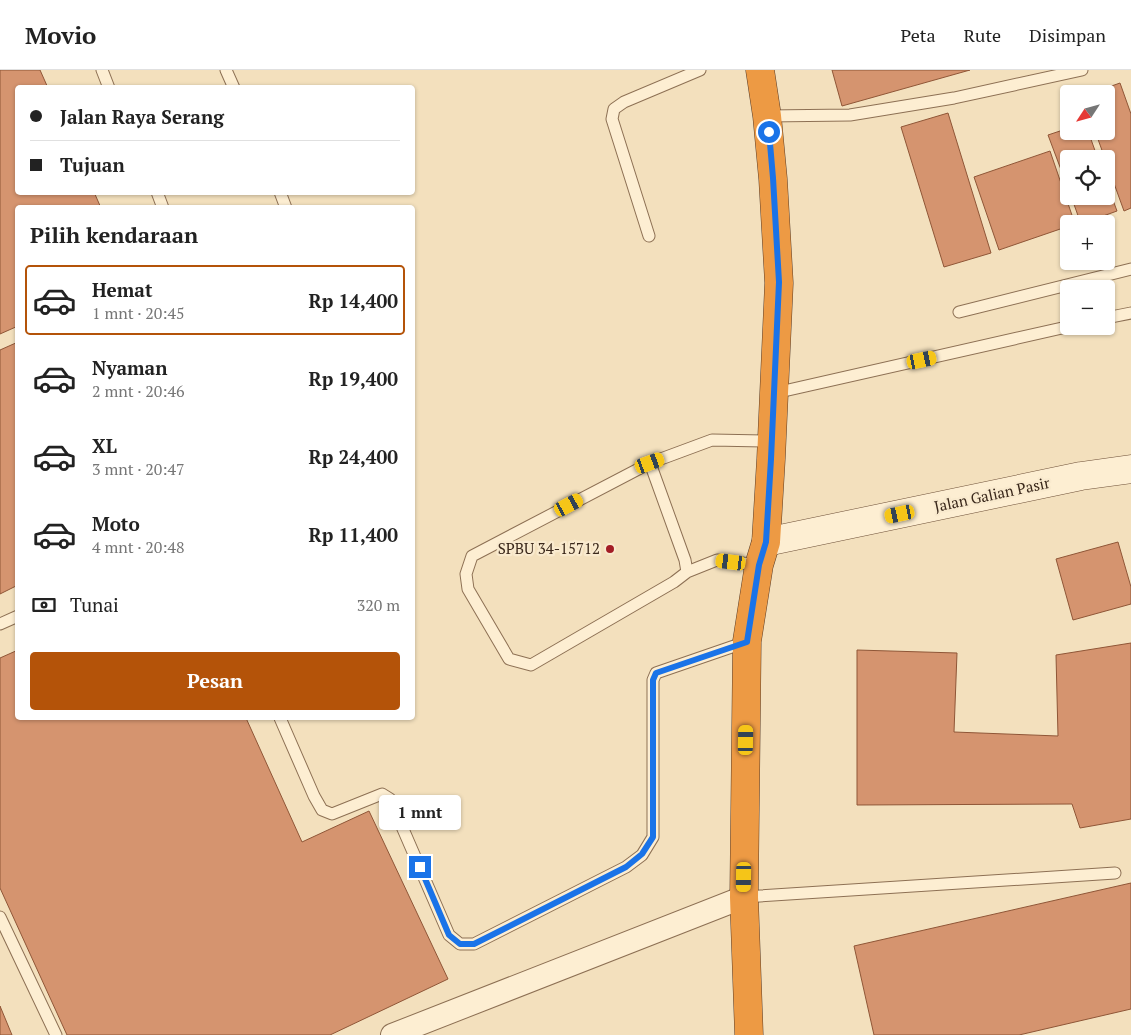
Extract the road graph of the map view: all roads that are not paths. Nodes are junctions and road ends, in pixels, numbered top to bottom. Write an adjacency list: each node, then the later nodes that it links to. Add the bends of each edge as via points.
1 (102, 70): 6 (lane)
2 (226, 70): 7 (lane)
3 (700, 70): 9 (lane, via 614,109 612,119)
4 (760, 70): 8 (highway)
5 (1082, 70): 8 (lane, via 954,98 850,115)
6 (108, 85)
7 (233, 85)
8 (767, 116): 15 (highway, via 779,282)
9 (650, 236)
10 (1131, 269): 11 (lane)
11 (959, 312)
12 (1131, 313): 13 (lane)
13 (1115, 316)
14 (1060, 329): 15 (lane)
15 (773, 394): 16 (highway)
16 (771, 440): 17 (lane, via 712,440); 19 (highway)
17 (650, 463): 20 (lane); 20 (lane, via 472,556 466,574 468,589 509,660 531,665)
18 (1131, 469): 19 (street, Jalan Galian Pasir, via 1081,476)
19 (762, 554): 20 (lane, via 717,560); 23 (highway)
20 (687, 572)
21 (15, 617): 22 (lane)
22 (0, 624)
23 (747, 642): 24 (lane, via 656,673 653,680 653,837 642,854 626,867 474,944 460,944 449,935 390,799 382,794 332,814 322,810); 26 (highway)
24 (281, 720)
25 (1114, 873): 26 (lane)
26 (744, 897): 29 (street); 30 (highway)
27 (0, 917): 28 (lane)
28 (56, 1035)
29 (392, 1035)
30 (749, 1035)

